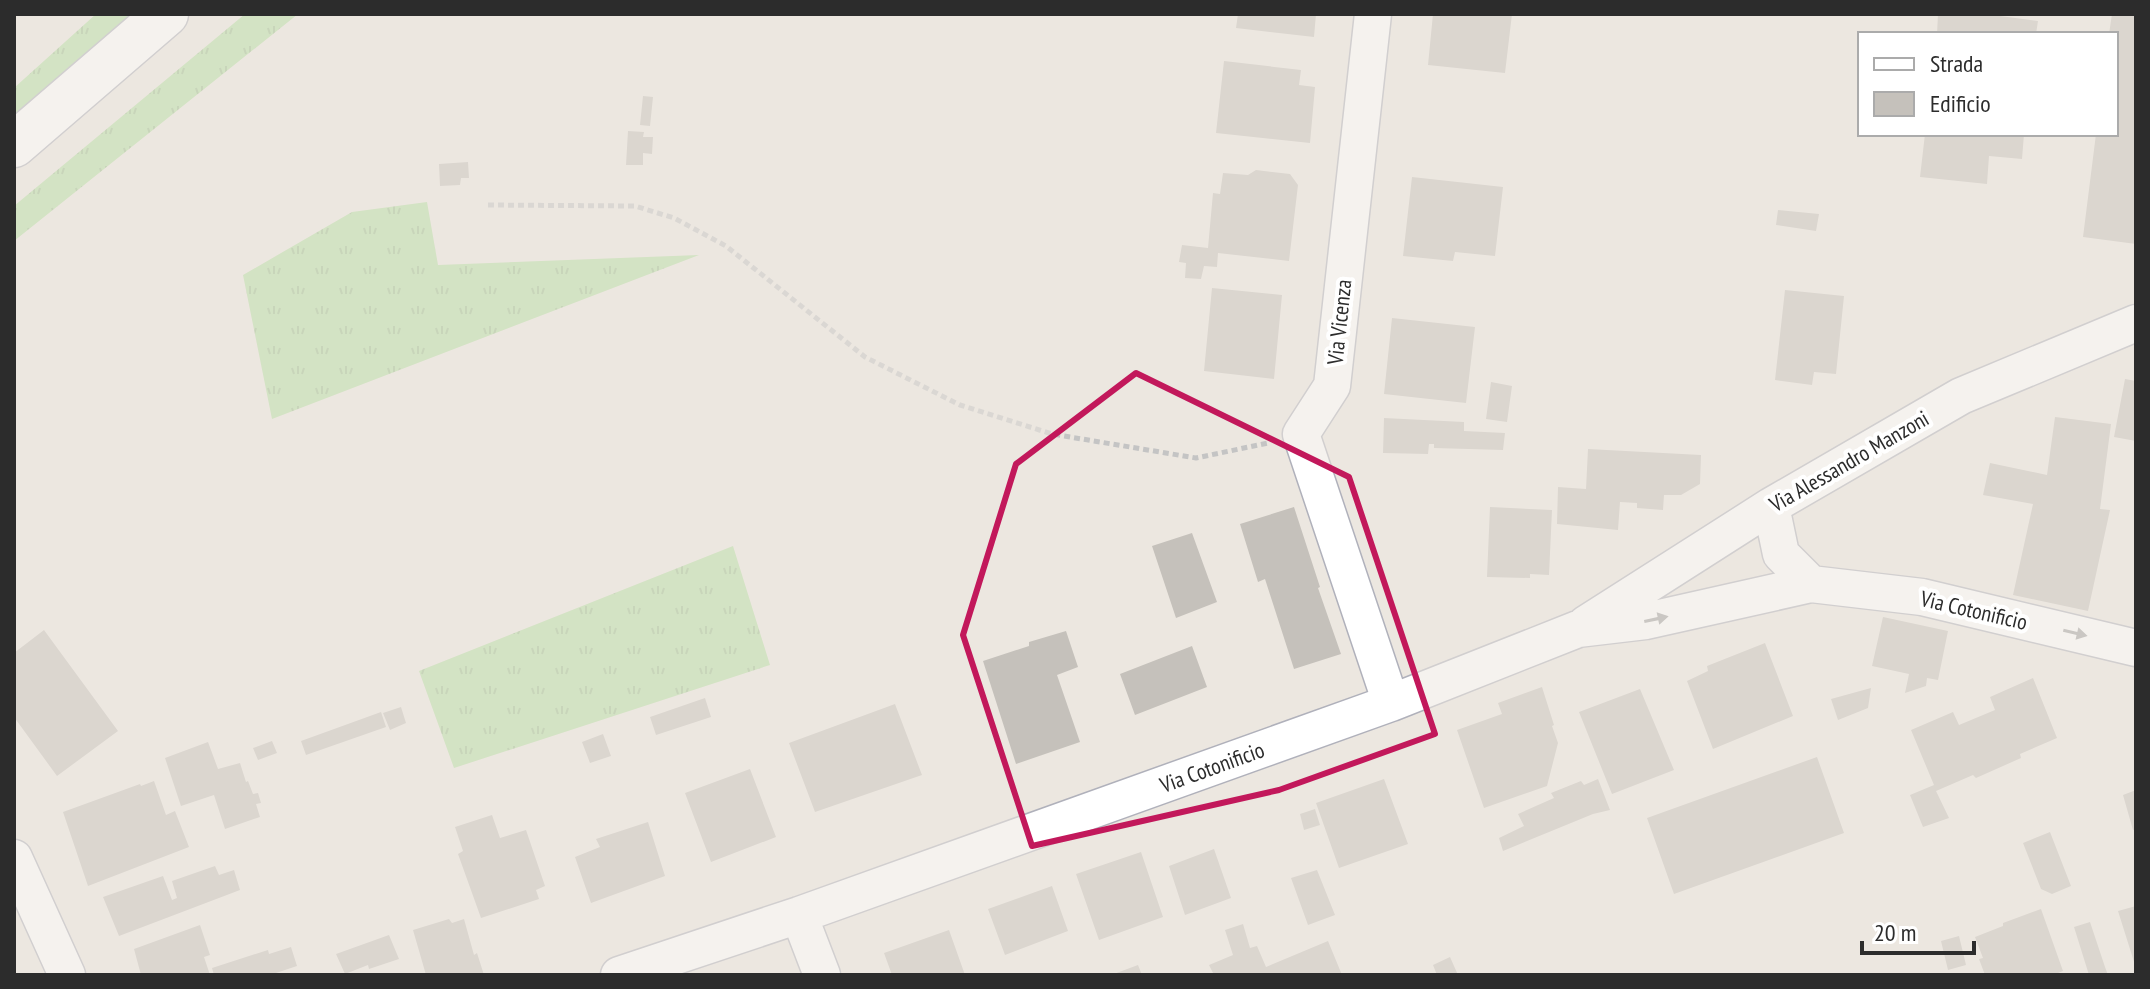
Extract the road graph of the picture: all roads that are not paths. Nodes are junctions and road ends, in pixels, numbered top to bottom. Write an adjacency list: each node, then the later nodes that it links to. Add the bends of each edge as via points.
1 (166, 14): 3 (main road)
2 (1373, 14): 9 (street, Via Vicenza, via 1332,386 1301,434)
3 (14, 145)
4 (2136, 323): 5 (street, Via Alessandro Manzoni, via 1961,396)
5 (1771, 506): 6 (street, via 1781,554); 7 (street, Via Alessandro Manzoni)
6 (1811, 584): 7 (street, Via Cotonificio, one-way to 6, via 1646,621); 8 (street, Via Cotonificio, one-way to 8, via 1922,597)
7 (1578, 629): 9 (street, Via Cotonificio)
8 (2136, 648)
9 (1391, 703): 11 (street, Via Cotonificio)
10 (14, 858): 12 (street)
11 (799, 915): 13 (street, Via Cotonificio); 14 (street)
12 (67, 975)
13 (619, 975)
14 (822, 975)

